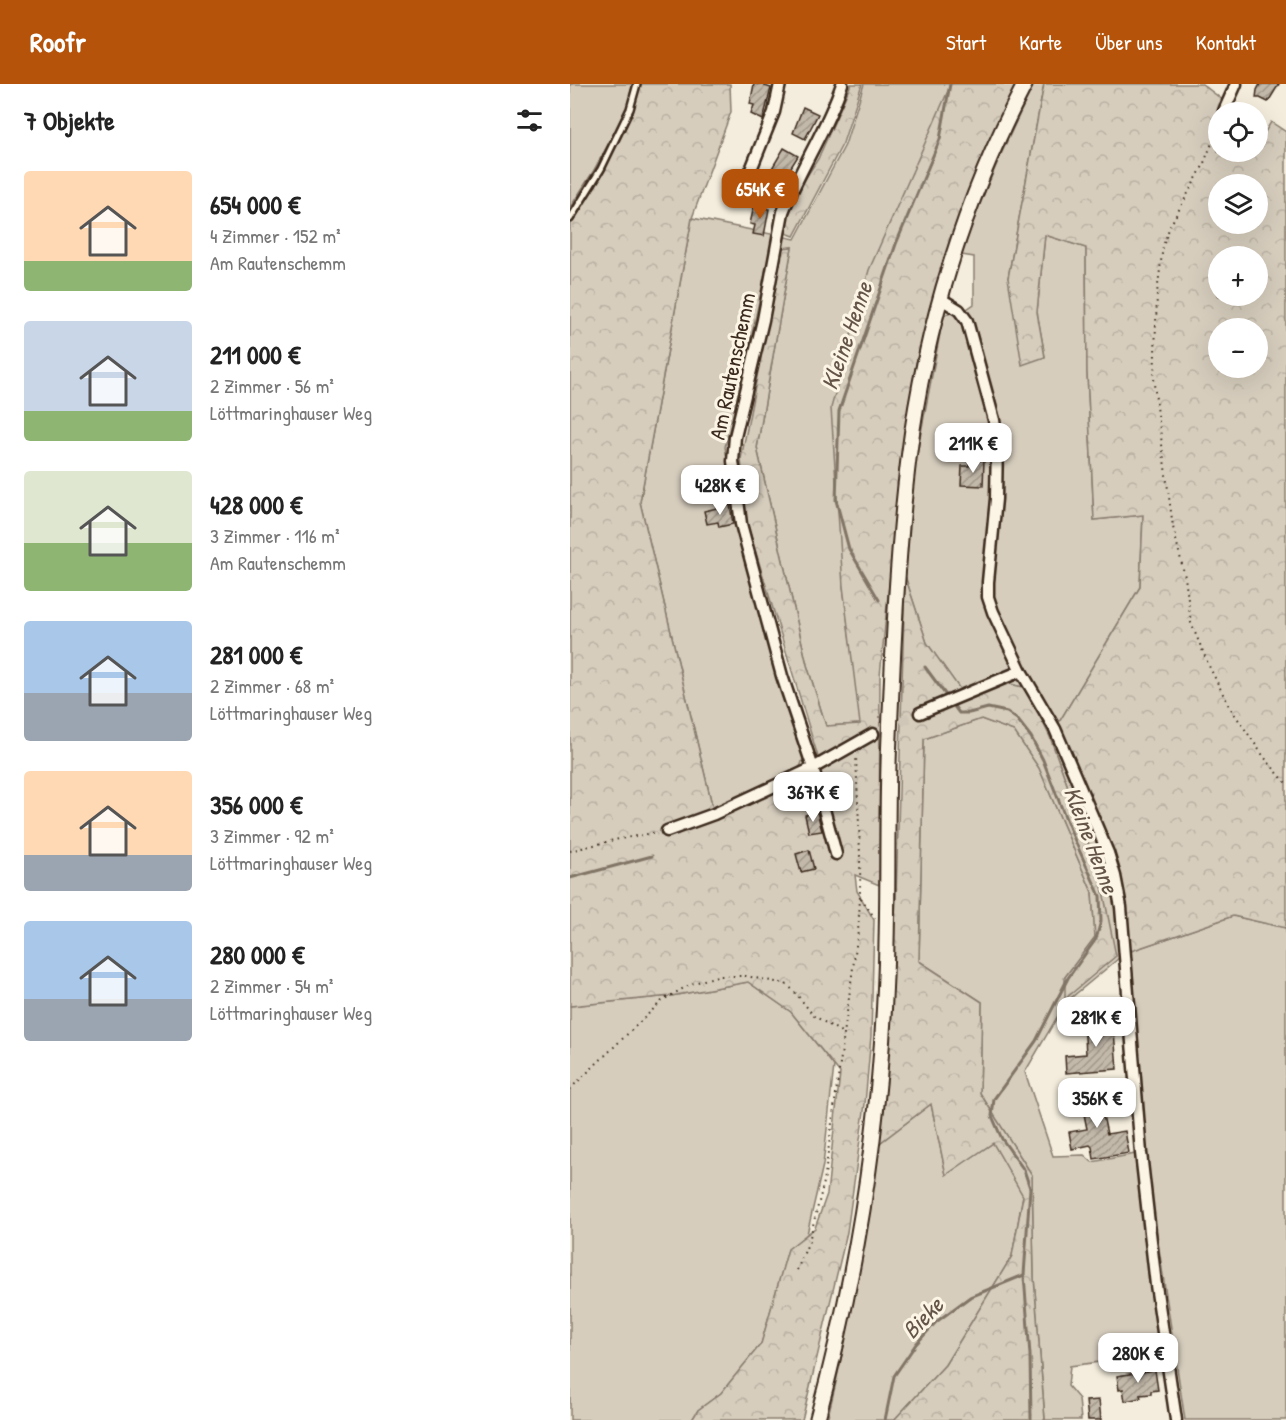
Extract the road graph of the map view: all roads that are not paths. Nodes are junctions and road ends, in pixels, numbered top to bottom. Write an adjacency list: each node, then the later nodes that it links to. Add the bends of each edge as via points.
1 (637, 84): 8 (lane, via 630,109 601,169)
2 (780, 84): 7 (street, via 774,112)
3 (842, 84): 13 (street, Am Rautenschemm, via 783,212 733,461 741,524 782,676)
4 (1025, 84): 9 (main road, via 991,157)
5 (1236, 84): 6 (street)
6 (1228, 102)
7 (746, 182)
8 (570, 219)
9 (941, 299): 10 (street, via 959,310 967,321 994,420 998,453 988,597); 16 (main road, via 914,424 899,562 889,749 885,989 871,1149 842,1321)
10 (1021, 671): 11 (street); 17 (street, via 1055,729 1113,868 1121,907 1156,1285)
11 (920, 713)
12 (873, 734): 13 (street)
13 (813, 768): 14 (street, via 714,814); 15 (street, Am Rautenschemm)
14 (667, 831)
15 (836, 854)
16 (817, 1420)
17 (1176, 1420)

